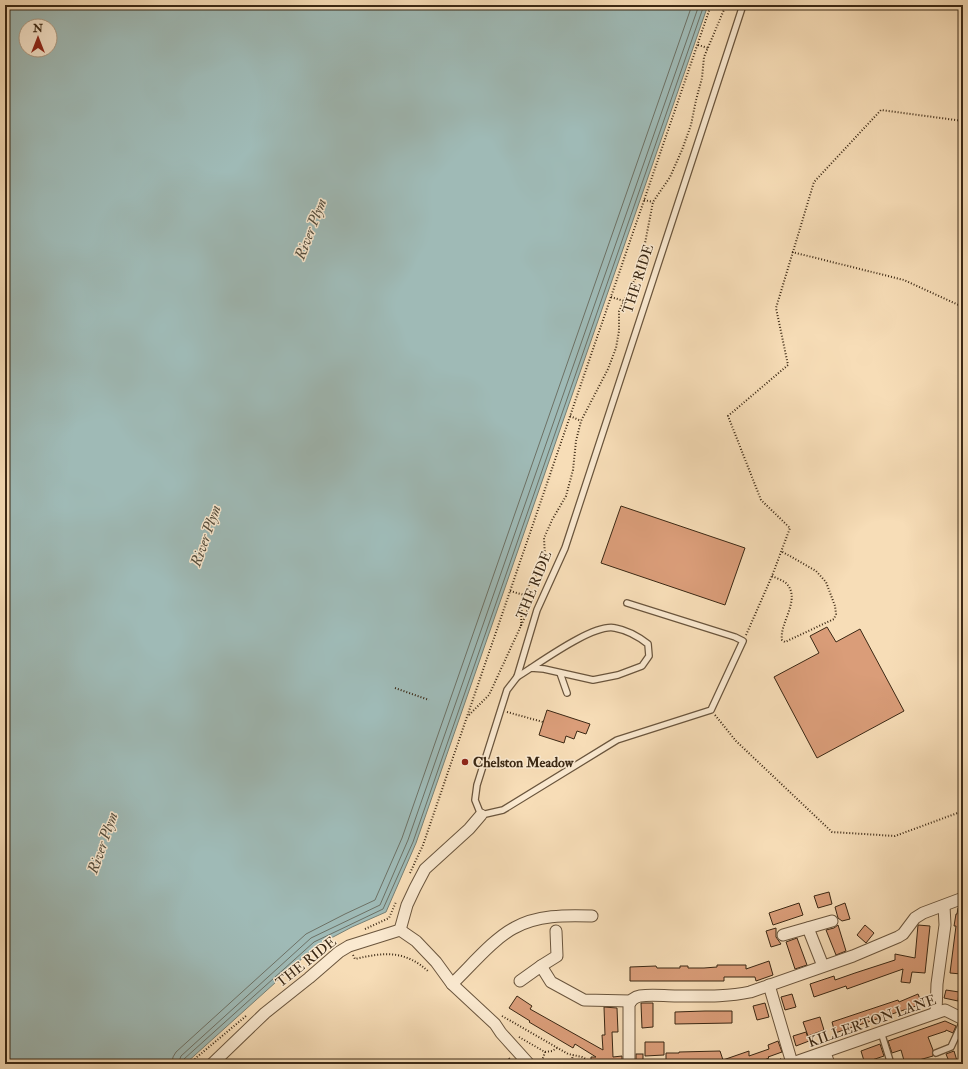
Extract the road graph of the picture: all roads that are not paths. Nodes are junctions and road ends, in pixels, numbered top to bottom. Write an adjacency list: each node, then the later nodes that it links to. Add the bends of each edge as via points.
1 (743, 5): 5 (lane, THE RIDE, via 565,548 538,610)
2 (627, 603): 7 (lane, via 744,641 711,710 617,740 503,810)
3 (531, 668): 4 (lane); 4 (lane, via 598,630 614,628 640,638 648,644 649,656 642,666 618,675 593,680); 5 (lane)
4 (560, 673): 6 (lane)
5 (517, 677): 7 (lane, THE RIDE, via 507,690 477,786 476,800)
6 (567, 693)
7 (481, 815): 13 (street, via 469,830 425,869 407,905)
8 (963, 898): 9 (street)
9 (944, 906): 17 (street, via 922,913 898,937); 22 (street, via 945,925)
10 (592, 916): 19 (street, via 565,915 521,924 499,938)
11 (832, 921): 12 (street)
12 (808, 928): 15 (street); 17 (street)
13 (400, 930): 19 (street, via 416,941); 27 (street, THE RIDE, via 349,946 339,952 265,1012)
14 (556, 931): 16 (street, via 557,956)
15 (784, 935)
16 (541, 966): 18 (street); 21 (street, via 551,982 584,1000)
17 (823, 966): 20 (street)
18 (520, 981)
19 (452, 984): 28 (street, via 494,1024)
20 (769, 985): 21 (street, via 739,994 650,995 633,998); 30 (street)
21 (630, 1001): 29 (street)
22 (936, 1013): 23 (street, KILLERTON LANE, via 945,1010); 24 (street, KILLERTON LANE)
23 (963, 1020): 26 (lane, via 951,1047)
24 (881, 1032): 25 (street, KILLERTON LANE); 32 (lane)
25 (825, 1053): 30 (street, KILLERTON LANE); 31 (street)
26 (936, 1053)
27 (212, 1064)
28 (529, 1064)
29 (630, 1064)
30 (791, 1064)
31 (829, 1064)
32 (892, 1064)

